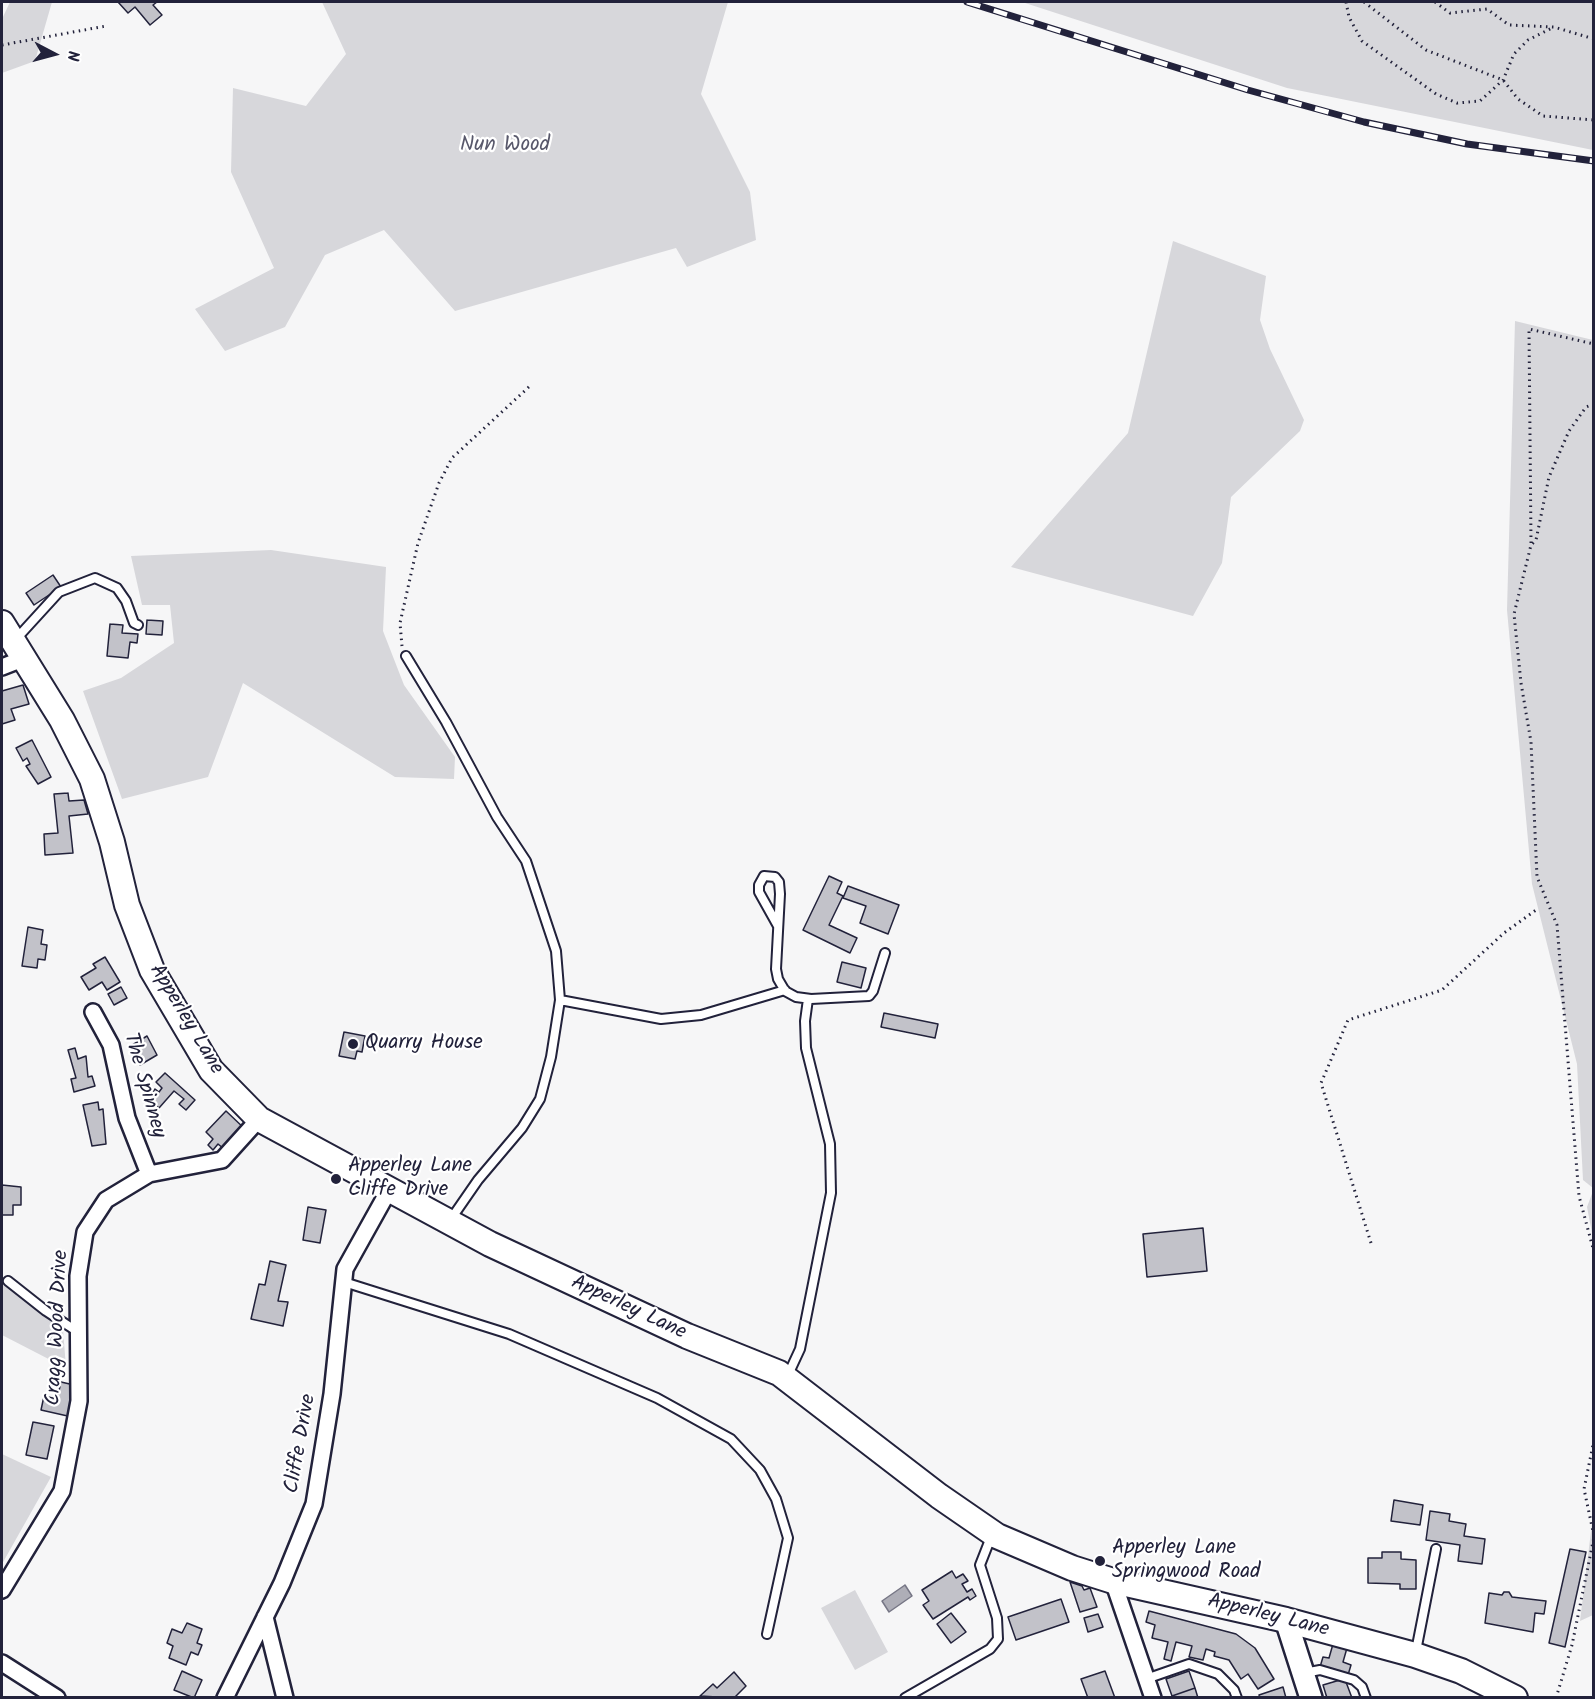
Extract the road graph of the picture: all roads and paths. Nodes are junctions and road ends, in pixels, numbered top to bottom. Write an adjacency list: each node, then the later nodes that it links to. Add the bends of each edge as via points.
1 (1346, 2): 8 (path, via 1362,41 1436,94 1457,103 1480,101)
2 (1364, 2): 8 (path, via 1426,50)
3 (1435, 2): 5 (path, via 1450,13 1487,9 1509,25)
4 (106, 26): 7 (path)
5 (1554, 27): 6 (path); 8 (path, via 1528,40 1514,54)
6 (1593, 39)
7 (2, 45)
8 (1503, 80): 9 (path, via 1518,99 1543,116)
9 (1593, 120)
10 (1593, 344): 13 (path, via 1529,329)
11 (531, 385): 16 (path, via 452,458 439,483 418,543 400,623 400,640)
12 (1593, 404): 13 (path, via 1586,407 1569,431 1549,477)
13 (1532, 545): 30 (path, via 1514,614 1532,742 1537,877 1557,925 1579,1196)
14 (138, 625): 15 (lane, via 117,588 95,578 59,592)
15 (13, 641): 17 (street); 25 (highway, Apperley Lane, via 62,720 92,779 127,905 152,970 210,1070)
16 (406, 656): 23 (lane, via 526,861 556,951)
17 (2, 667)
18 (1536, 909): 29 (path, via 1442,990 1348,1020 1321,1083)
19 (778, 926): 19 (lane, via 779,882 775,877 764,876 759,892); 21 (lane, via 776,969)
20 (885, 953): 22 (lane, via 868,996)
21 (784, 990): 22 (lane); 23 (lane, via 701,1015 662,1019)
22 (808, 999): 34 (lane, via 806,1048 830,1144 831,1193 800,1348)
23 (560, 1000): 28 (lane, via 540,1099)
24 (93, 1012): 26 (street, The Spinney, via 111,1045 126,1118)
25 (259, 1119): 26 (street, Cragg Wood Drive, via 222,1160); 27 (highway, Apperley Lane)
26 (149, 1174): 33 (street, Cragg Wood Drive, via 106,1200 86,1232 78,1276)
27 (389, 1190): 28 (highway, Apperley Lane); 32 (street, Cliffe Drive, via 345,1269)
28 (449, 1222): 34 (highway, Apperley Lane, via 687,1336)
29 (1371, 1243)
30 (1593, 1252)
31 (8, 1281): 33 (lane)
32 (344, 1282): 42 (street, Cliffe Drive, via 332,1394 314,1504); 44 (lane, via 509,1334 657,1398 731,1439 760,1470 776,1499 788,1538)
33 (78, 1332): 40 (street, Cragg Wood Drive, via 79,1401 62,1491)
34 (787, 1378): 36 (highway, Apperley Lane)
35 (1593, 1440): 37 (path, via 1584,1489)
36 (993, 1533): 39 (highway, Apperley Lane, via 1072,1568); 53 (lane, via 980,1565 997,1618 998,1639 990,1649)
37 (1593, 1536): 59 (path, via 1572,1645)
38 (1436, 1549): 46 (lane)
39 (1113, 1581): 41 (highway, Apperley Lane); 49 (street)
40 (2, 1590)
41 (1252, 1612): 43 (highway, Apperley Lane); 45 (main road)
42 (265, 1617): 51 (street, Cliffe Drive); 52 (street)
43 (1286, 1620): 45 (main road); 46 (highway, Apperley Lane)
44 (767, 1634)
45 (1295, 1653): 48 (main road)
46 (1415, 1655): 58 (highway, Apperley Lane, via 1461,1671)
47 (2, 1663): 50 (street)
48 (1302, 1674): 56 (main road); 57 (lane, via 1320,1670 1354,1680)
49 (1146, 1679): 54 (street); 55 (lane, via 1189,1664 1218,1674)
50 (57, 1698)
51 (225, 1698)
52 (285, 1698)
53 (905, 1698)
54 (1153, 1698)
55 (1237, 1698)
56 (1311, 1698)
57 (1366, 1698)
58 (1515, 1698)
59 (1556, 1698)

